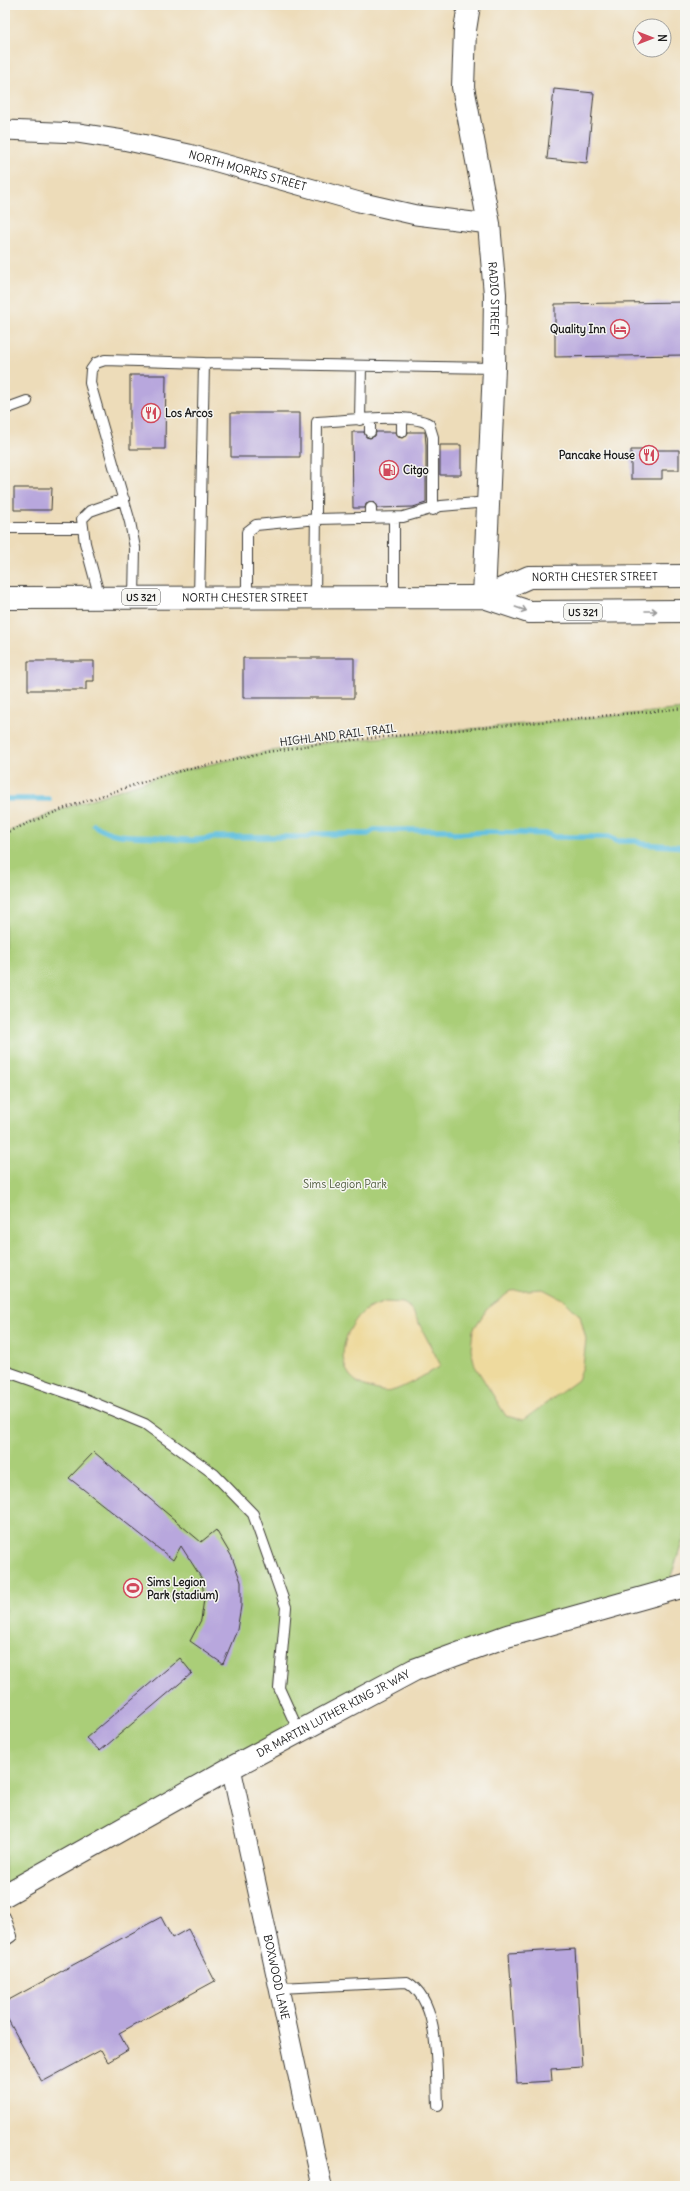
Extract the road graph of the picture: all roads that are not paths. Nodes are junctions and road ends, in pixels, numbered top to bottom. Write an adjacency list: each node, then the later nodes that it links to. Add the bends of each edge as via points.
1 (470, 5): 3 (main road, RADIO STREET, via 465,30 464,86)
2 (5, 130): 3 (street, NORTH MORRIS STREET, via 78,133 123,140 189,154 359,202 416,215)
3 (489, 224): 6 (main road, RADIO STREET, via 495,294)
4 (204, 363): 5 (lane); 13 (lane, via 105,360 94,366 90,383); 22 (lane)
5 (361, 366): 6 (lane); 10 (lane)
6 (494, 368): 14 (main road, RADIO STREET)
7 (27, 401): 8 (lane)
8 (5, 409)
9 (402, 418): 10 (lane); 12 (lane); 15 (lane, via 421,419 429,424 433,437)
10 (365, 420): 11 (lane); 17 (lane, via 317,422)
11 (370, 432)
12 (402, 432)
13 (124, 500): 19 (lane, via 85,514 82,518); 21 (lane, via 135,548)
14 (488, 502): 15 (lane, via 442,506); 26 (main road, RADIO STREET)
15 (433, 510): 16 (lane)
16 (400, 514): 17 (lane, via 371,513); 25 (lane)
17 (317, 518): 23 (lane, via 256,524 250,528 247,532); 24 (lane)
18 (5, 528): 19 (lane)
19 (83, 528): 28 (lane)
20 (685, 576): 26 (main road, NORTH CHESTER STREET / US 321, via 529,577)
21 (134, 597): 22 (main road, NORTH CHESTER STREET / US 321); 28 (main road, NORTH CHESTER STREET / US 321)
22 (199, 597): 23 (main road, NORTH CHESTER STREET / US 321)
23 (247, 597): 24 (main road, NORTH CHESTER STREET / US 321)
24 (315, 597): 25 (main road, NORTH CHESTER STREET / US 321)
25 (394, 597): 26 (main road, NORTH CHESTER STREET / US 321)
26 (484, 597): 29 (main road, NORTH CHESTER STREET / US 321, one-way to 29, via 529,612)
27 (5, 598): 28 (main road, NORTH CHESTER STREET / US 321)
28 (100, 598)
29 (685, 611)
30 (5, 1371): 32 (lane, via 85,1398 145,1424 214,1474 252,1514 286,1607 279,1688)
31 (676, 1589): 32 (main road, DR MARTIN LUTHER KING JR WAY, via 507,1636 414,1670)
32 (299, 1732): 33 (main road, DR MARTIN LUTHER KING JR WAY)
33 (232, 1768): 34 (main road, DR MARTIN LUTHER KING JR WAY); 37 (street, BOXWOOD LANE)
34 (5, 1894)
35 (5, 1917): 36 (lane, via 12,1936)
36 (5, 1941)
37 (279, 1988): 38 (lane, via 407,1982 416,1988 428,2005 434,2038); 39 (street, BOXWOOD LANE)
38 (438, 2105)
39 (322, 2186)

